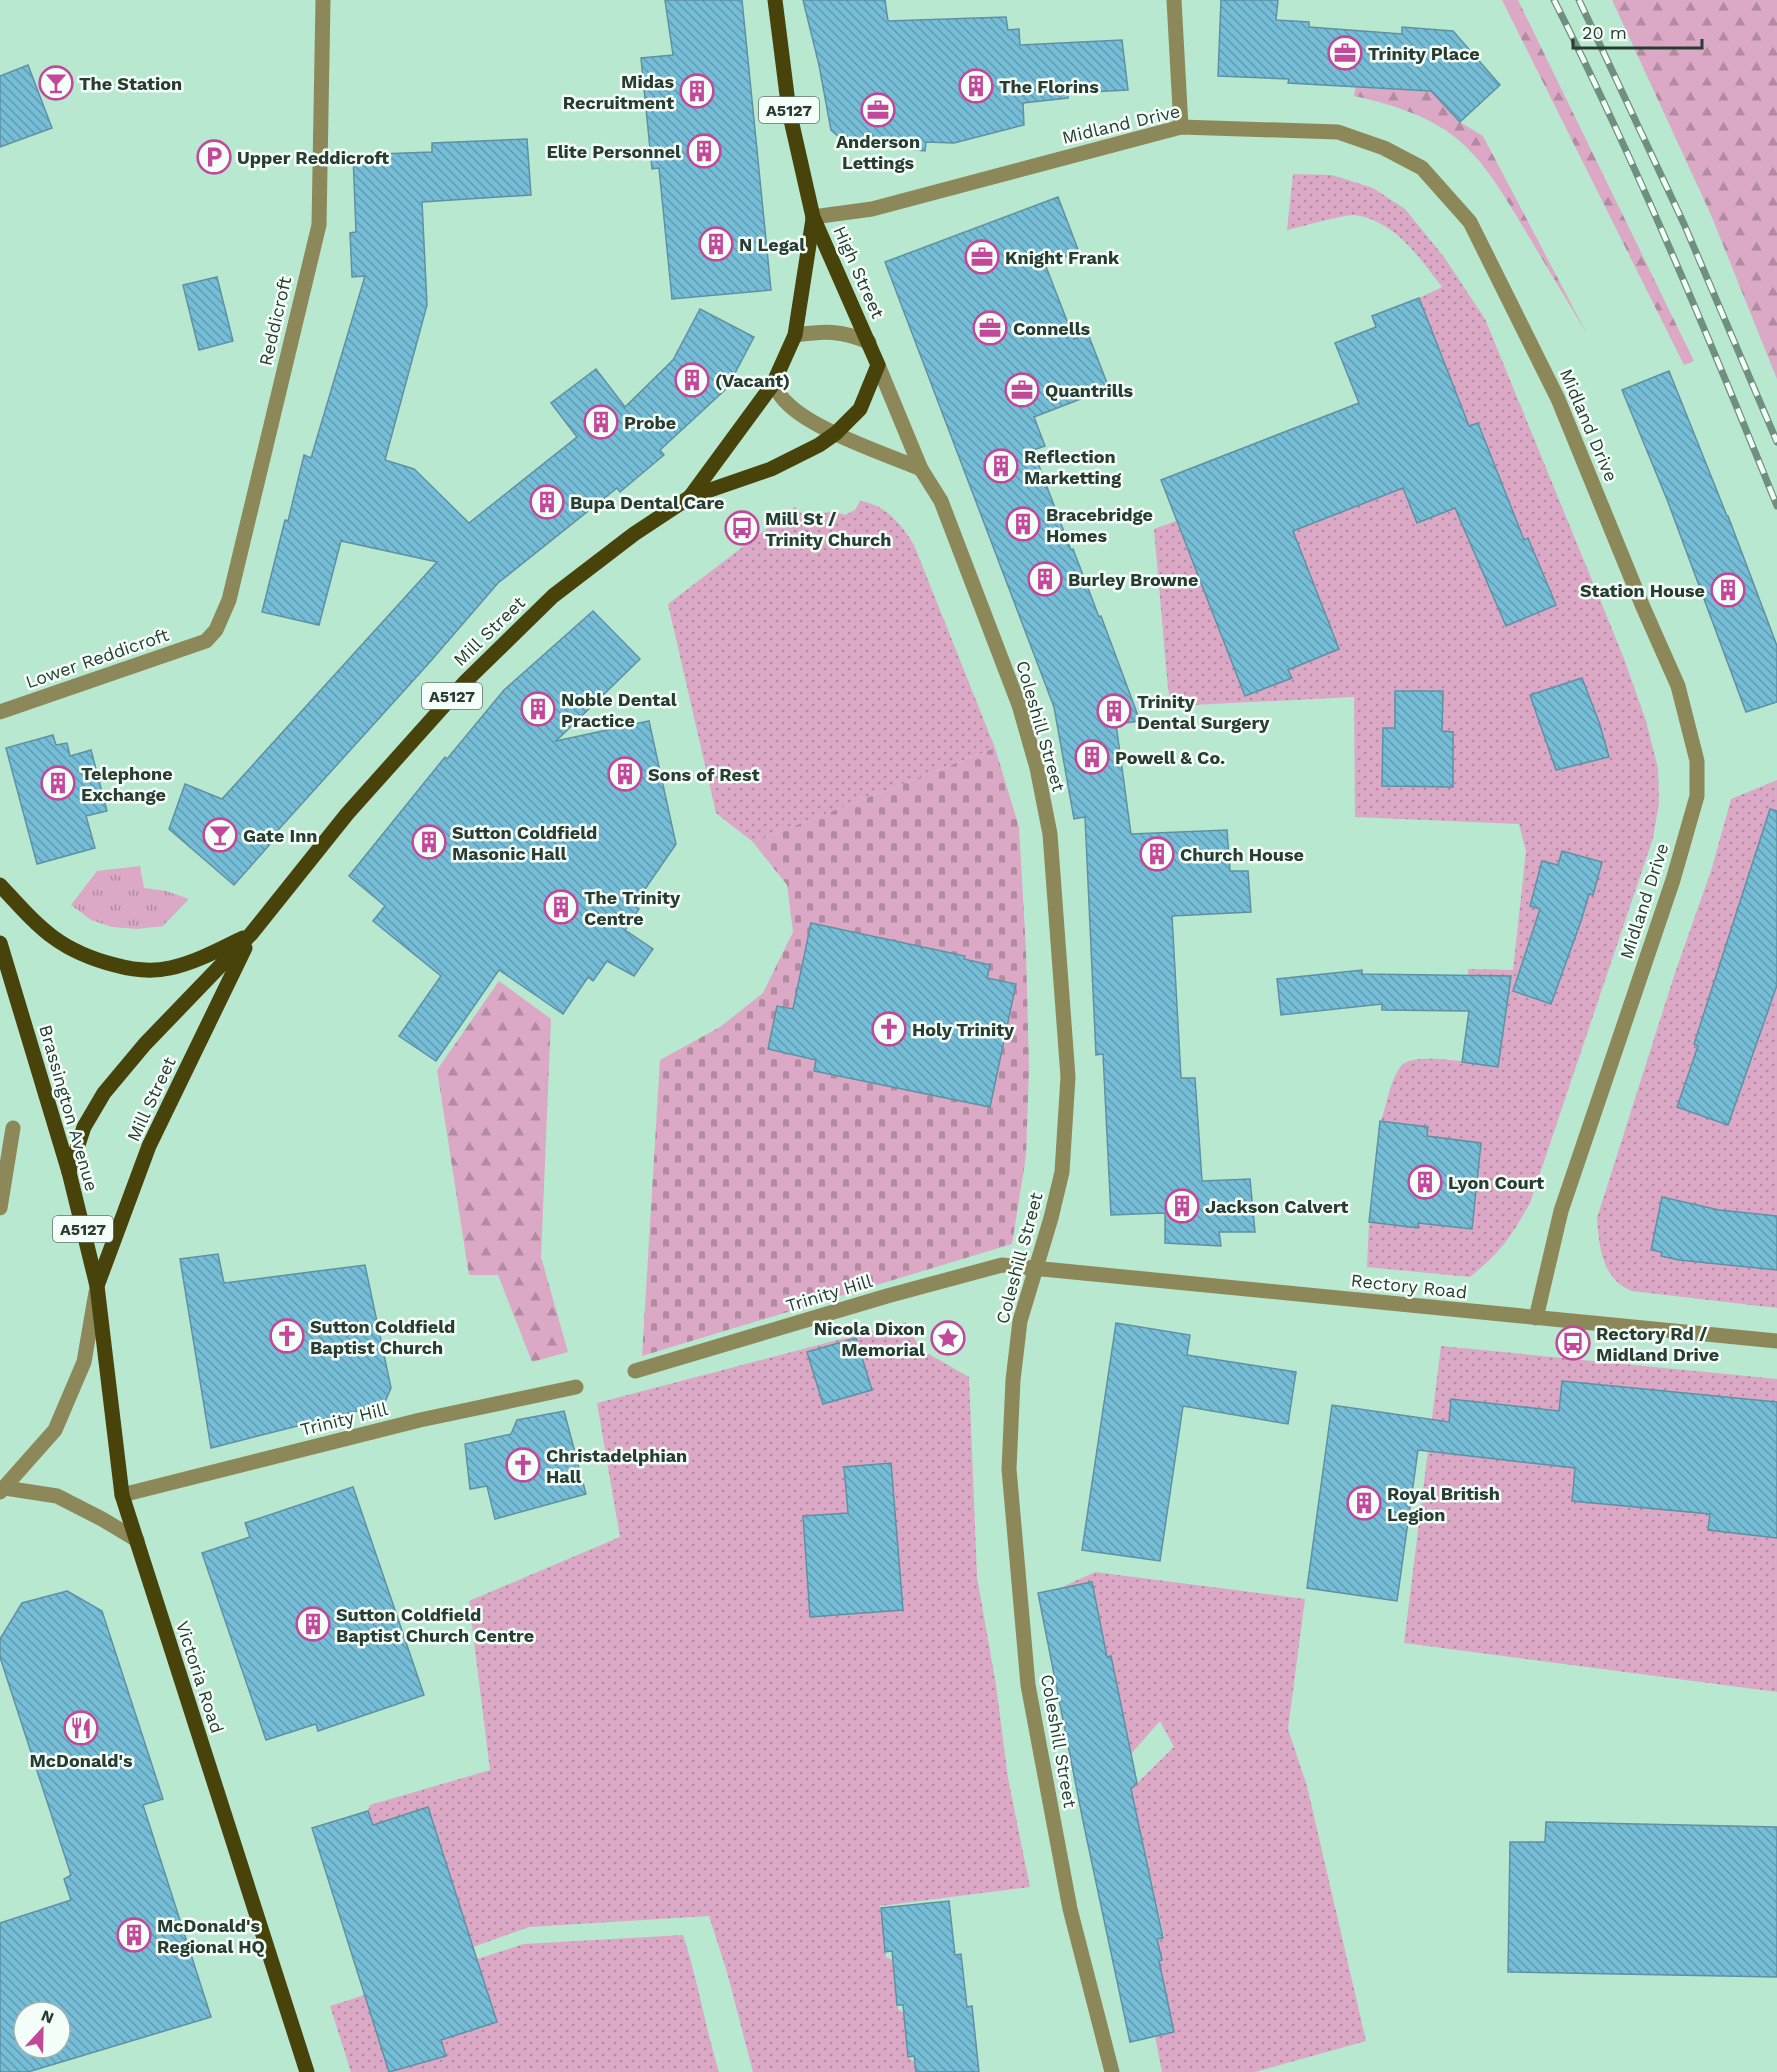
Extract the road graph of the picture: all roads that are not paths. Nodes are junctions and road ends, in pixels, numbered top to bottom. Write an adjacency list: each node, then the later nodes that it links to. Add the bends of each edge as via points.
1 (323, 0): 13 (street, Reddicroft, via 319,225 229,600 216,630)
2 (775, 0): 5 (main road, High Street / A5127, via 789,111)
3 (1174, 0): 4 (street)
4 (1181, 127): 5 (street, Midland Drive, via 872,209); 23 (street, Midland Drive, via 1338,132 1384,148 1422,168 1470,222 1545,371 1678,686 1697,761 1697,796 1673,880 1561,1211)
5 (813, 217): 6 (main road, High Street / A5127); 7 (main road, High Street / A5127)
6 (795, 335): 7 (street, High Street, via 828,331); 9 (main road, Mill Street / A5127)
7 (869, 342): 8 (main road, High Street / A5127)
8 (878, 365): 10 (main road, via 860,409); 11 (street, High Street)
9 (772, 384): 10 (street, via 803,416); 12 (main road, Mill Street / A5127)
10 (836, 433): 11 (street); 12 (main road, Mill Street, via 771,469)
11 (921, 469): 21 (street, Coleshill Street, via 940,501 1019,705 1050,834 1068,1077 1062,1172)
12 (690, 497): 16 (main road, Mill Street / A5127, via 553,596 466,681 347,814)
13 (206, 641): 14 (street, Lower Reddicroft)
14 (0, 712)
15 (0, 885): 16 (main road, Mill Street / A5127, via 40,928 65,947 135,970 170,968)
16 (251, 934): 19 (main road, Mill Street, via 145,1044 104,1093 84,1127); 22 (main road, Mill Street, via 149,1146)
17 (0, 943): 19 (main road, Brassington Avenue / A5127)
18 (13, 1128): 20 (street)
19 (69, 1172): 22 (main road, Brassington Avenue / A5127)
20 (0, 1208)
21 (1037, 1267): 23 (street, Rectory Road); 25 (street, Trinity Hill, via 1002,1265); 31 (street, Coleshill Street, via 1020,1321 1009,1469 1028,1685 1070,1909)
22 (97, 1286): 27 (street, via 84,1362 55,1430); 28 (main road, Victoria Road)
23 (1536, 1318): 24 (street, Rectory Road)
24 (1777, 1341)
25 (635, 1371)
26 (576, 1387): 28 (street, Trinity Hill, via 420,1420)
27 (2, 1490): 29 (street, via 57,1496)
28 (123, 1495): 29 (main road, Victoria Road)
29 (137, 1540): 30 (main road, Victoria Road)
30 (306, 2072)
31 (1112, 2072)

